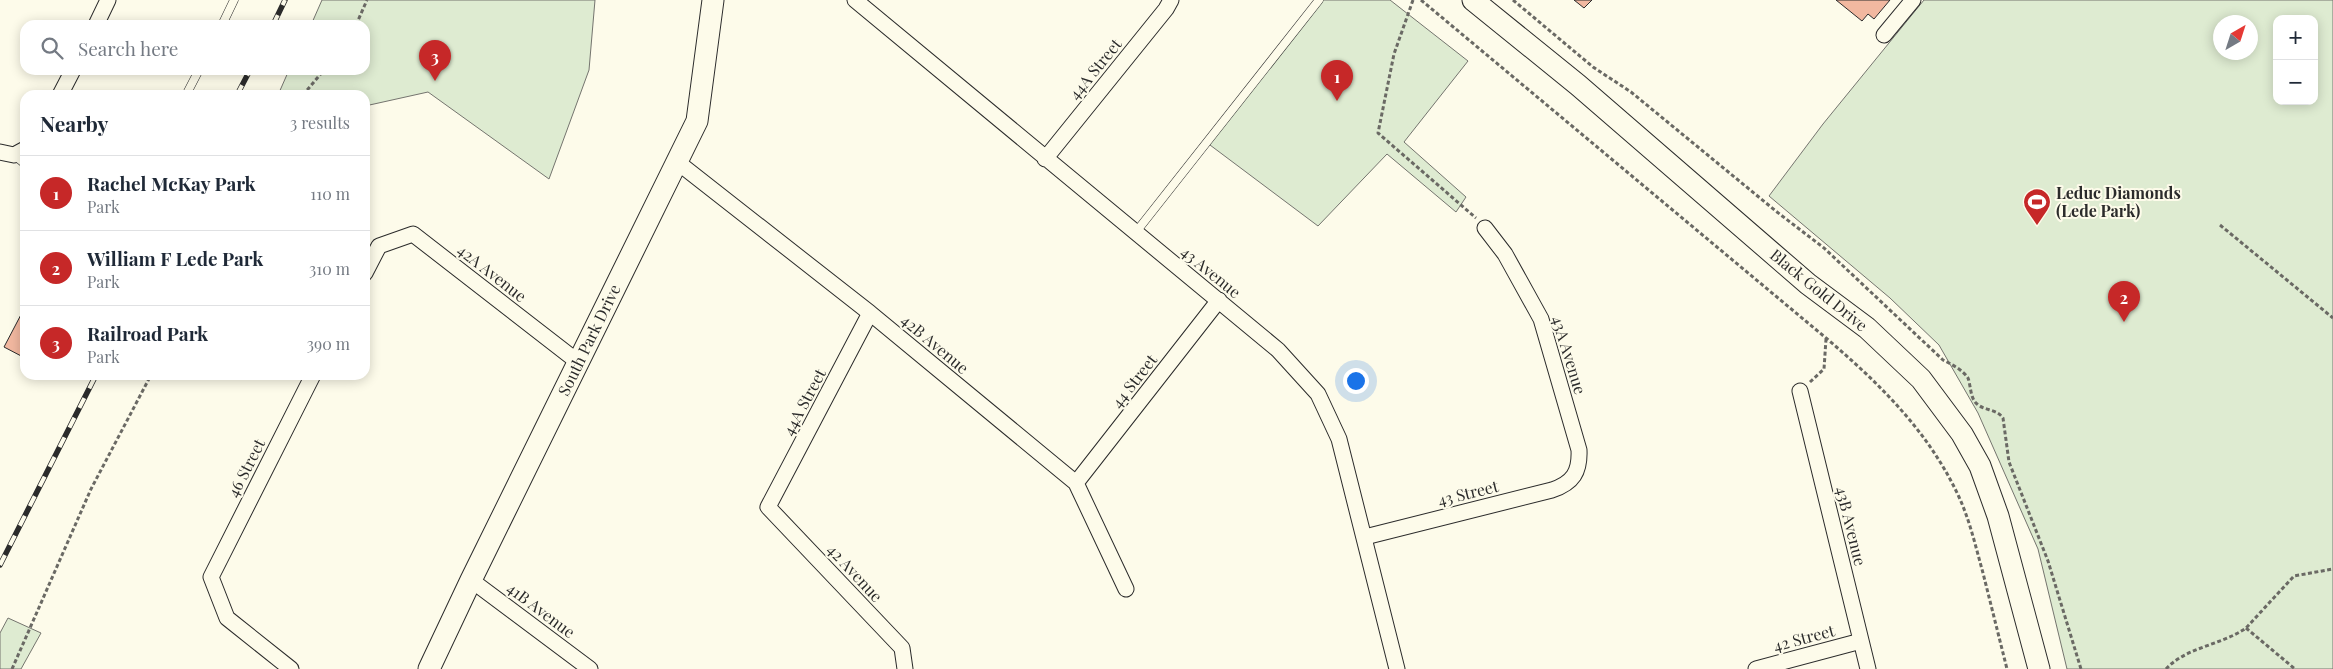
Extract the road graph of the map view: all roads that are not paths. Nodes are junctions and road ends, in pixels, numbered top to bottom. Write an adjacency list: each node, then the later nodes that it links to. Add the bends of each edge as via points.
1 (108, 0): 9 (street)
2 (234, 0): 10 (lane)
3 (713, 0): 17 (main road, South Park Drive, via 698,121)
4 (855, 0): 16 (street, 43 Avenue)
5 (1171, 0): 16 (street, 44A Street)
6 (1319, 0): 19 (lane)
7 (1473, 0): 40 (main road, Black Gold Drive, via 1578,85 1808,284 1868,328 1921,379 1962,434 1980,466 1998,516)
8 (1913, 0): 11 (street)
9 (98, 20)
10 (224, 20)
11 (1884, 35)
12 (70, 75): 14 (street)
13 (196, 75): 15 (lane)
14 (63, 90)
15 (189, 90)
16 (1045, 158): 19 (street, 43 Avenue)
17 (676, 161): 22 (street, 42B Avenue); 23 (main road, South Park Drive)
18 (1485, 228): 26 (street, 43A Avenue, via 1505,254 1541,319 1579,450)
19 (1136, 232): 21 (street, 43 Avenue)
20 (370, 263): 23 (street, 42A Avenue, via 379,246 413,234)
21 (1219, 300): 27 (street, 44 Street); 29 (street, 43 Avenue, via 1278,350 1318,394 1341,446)
22 (870, 313): 27 (street, 42B Avenue); 28 (street, 44A Street)
23 (578, 362): 30 (main road, South Park Drive)
24 (310, 380): 33 (street, 46 Street, via 211,577 227,618)
25 (1800, 391): 32 (street, 43B Avenue)
26 (1576, 475): 29 (street, 43 Street, via 1562,487 1552,490)
27 (1076, 483): 31 (street, 42B Avenue)
28 (768, 507): 36 (street, 42 Avenue, via 902,648)
29 (1365, 537): 37 (street, 43 Avenue)
30 (471, 580): 34 (main road, South Park Drive); 35 (street, 41B Avenue)
31 (1126, 589)
32 (1861, 641): 38 (street, 42 Street); 39 (street, 43B Avenue)
33 (291, 669)
34 (429, 669)
35 (590, 669)
36 (905, 669)
37 (1397, 669)
38 (1756, 669)
39 (1868, 669)
40 (2039, 669)

